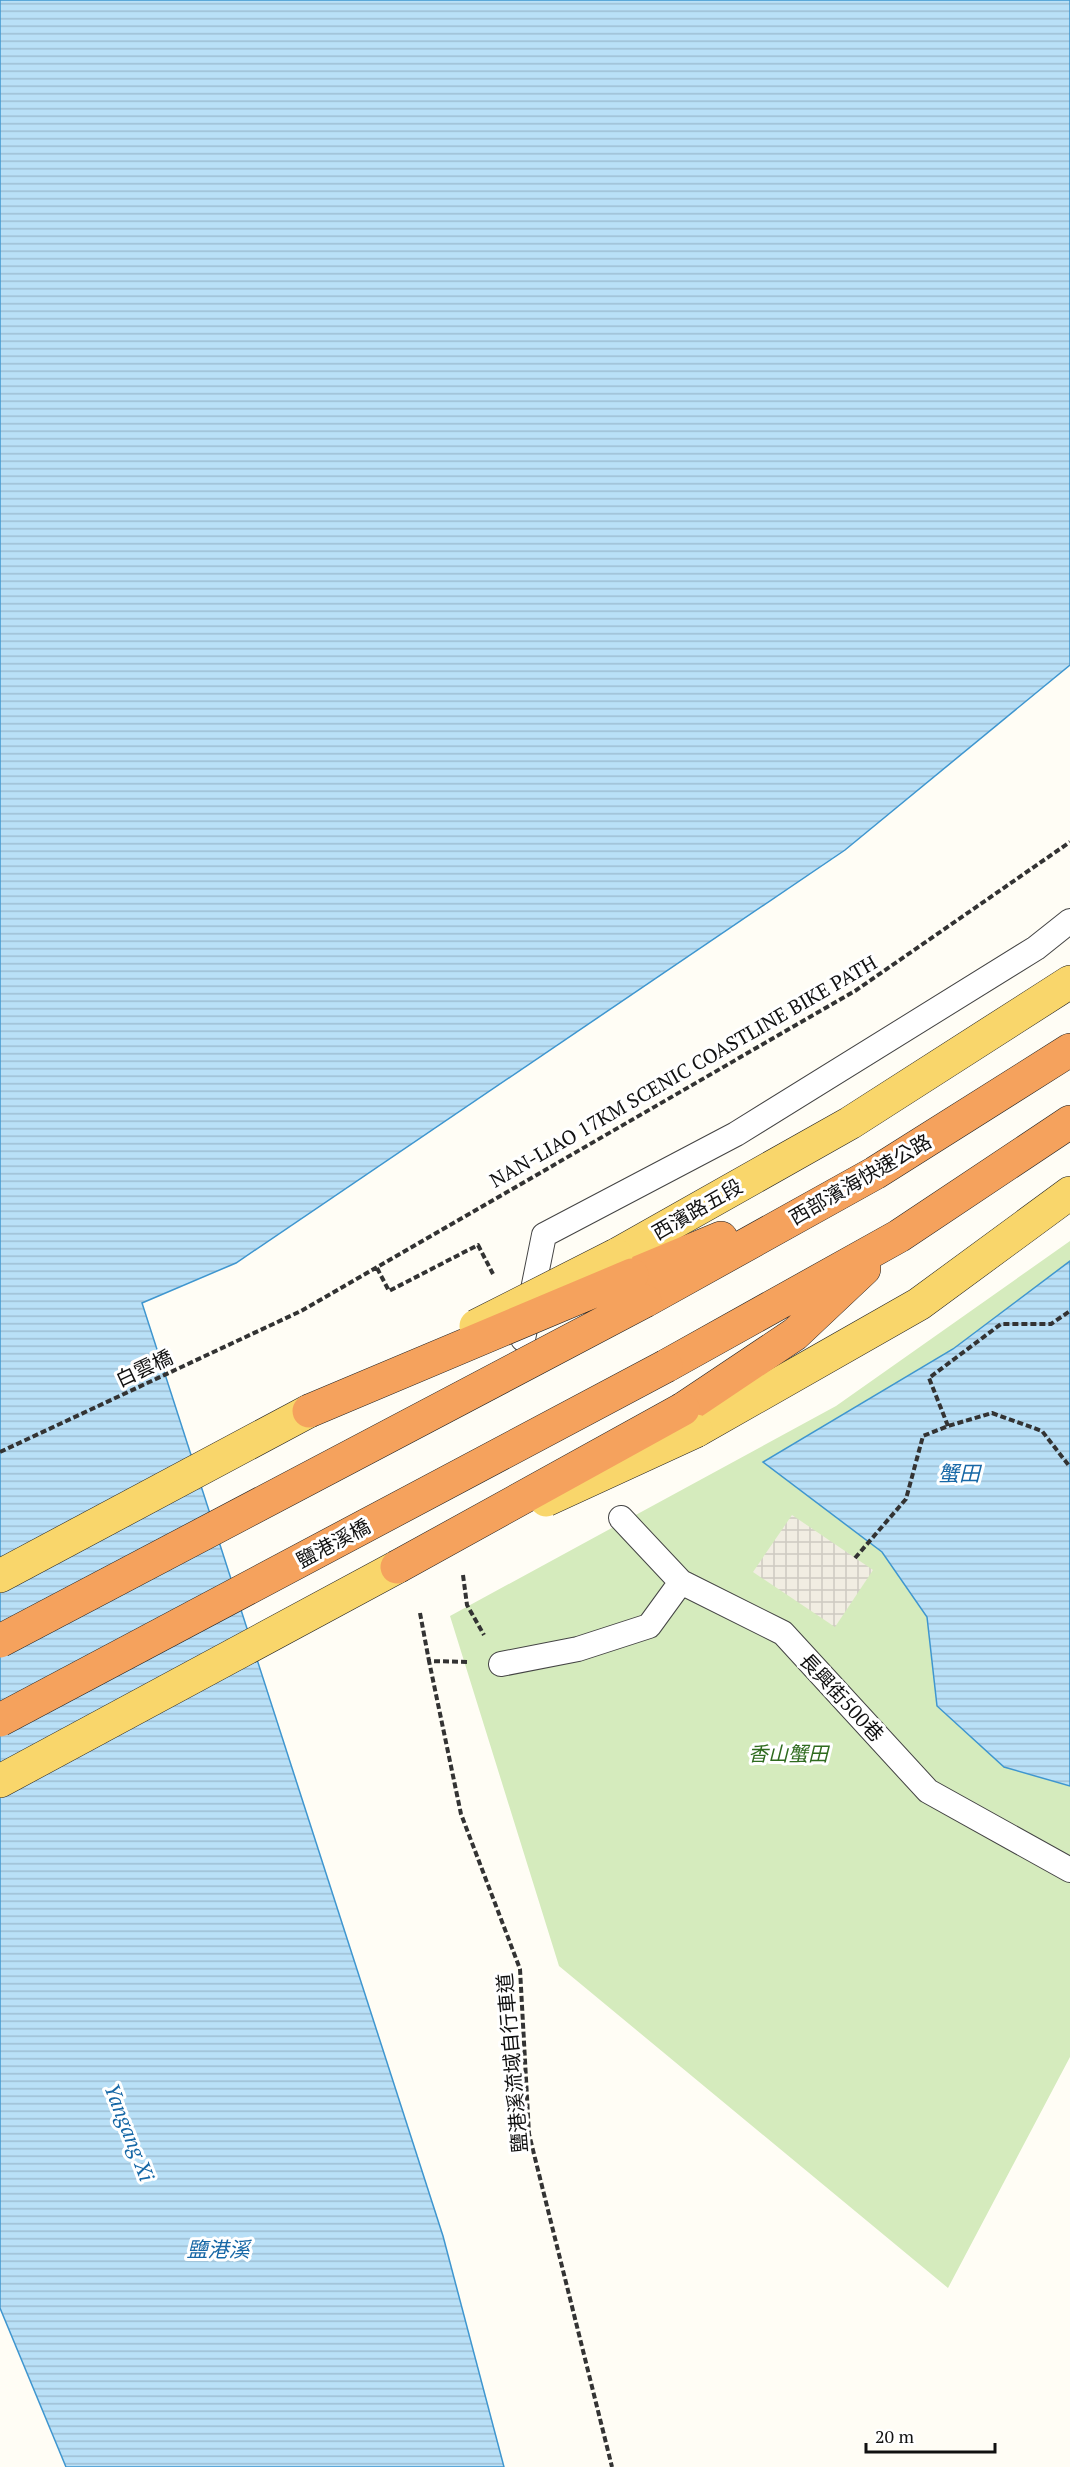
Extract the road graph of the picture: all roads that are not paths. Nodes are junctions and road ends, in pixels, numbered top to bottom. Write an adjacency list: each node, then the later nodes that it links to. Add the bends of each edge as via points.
1 (1070, 921): 8 (lane, via 1036,948 736,1134 544,1235)
2 (1070, 982): 7 (main road, 西濱路五段, via 850,1123)
3 (1070, 1050): 7 (highway, 西部濱海快速公路, via 875,1173)
4 (1070, 1122): 6 (highway)
5 (1070, 1193): 10 (main road, via 919,1304)
6 (899, 1236): 10 (highway, via 795,1334); 17 (highway, 鹽港溪橋, bridge, via 666,1366)
7 (631, 1277): 9 (highway, bridge); 15 (highway, bridge)
8 (523, 1339)
9 (309, 1412): 13 (main road)
10 (689, 1420): 12 (highway, bridge)
11 (621, 1518): 14 (lane, 長興街500巷)
12 (397, 1567): 18 (main road)
13 (0, 1576)
14 (681, 1582): 16 (lane, via 649,1626 578,1649); 19 (lane, 長興街500巷, via 783,1633 928,1791)
15 (0, 1641)
16 (501, 1664)
17 (0, 1719)
18 (0, 1780)
19 (1070, 1870)

